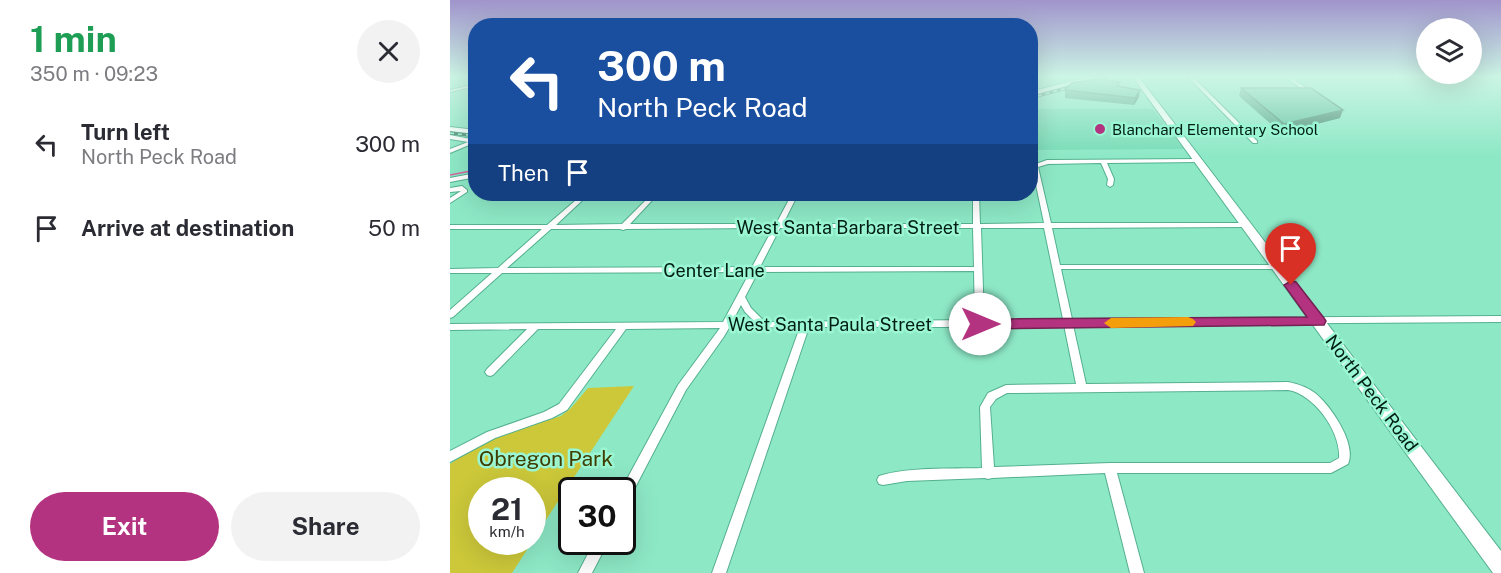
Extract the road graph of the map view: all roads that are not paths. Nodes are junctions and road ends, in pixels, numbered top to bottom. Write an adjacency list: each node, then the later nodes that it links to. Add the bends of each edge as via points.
1 (1155, 103): 11 (street, North Peck Road)
2 (1216, 103): 7 (street)
3 (450, 129): 4 (street)
4 (468, 131)
5 (450, 137): 6 (street)
6 (468, 140)
7 (1255, 142)
8 (468, 144): 9 (street)
9 (450, 151)
10 (1103, 162): 11 (street); 12 (street); 16 (street)
11 (1199, 162): 24 (street, North Peck Road)
12 (1038, 164)
13 (468, 177): 14 (street)
14 (450, 180)
15 (1038, 181): 23 (street)
16 (1110, 185)
17 (450, 190): 18 (street, via 465,191)
18 (450, 201)
19 (578, 201): 28 (street)
20 (648, 201): 29 (street)
21 (791, 201): 27 (street)
22 (976, 201): 25 (street)
23 (1048, 225): 24 (street, West Santa Barbara Street); 25 (street, West Santa Barbara Street); 30 (street)
24 (1245, 225): 31 (street, North Peck Road)
25 (977, 226): 27 (street, West Santa Barbara Street); 33 (street)
26 (450, 227): 28 (street, West Santa Barbara Street)
27 (777, 227): 29 (street, West Santa Barbara Street); 32 (street)
28 (546, 228): 29 (street, West Santa Barbara Street); 34 (street)
29 (623, 228)
30 (1058, 267): 31 (street); 40 (street)
31 (1277, 267): 39 (street, North Peck Road)
32 (757, 269): 33 (street, Center Lane); 34 (street, Center Lane); 36 (street)
33 (979, 269): 41 (street)
34 (499, 271): 35 (street, Center Lane); 37 (street)
35 (450, 272)
36 (741, 298): 42 (street); 43 (street)
37 (450, 315)
38 (1501, 320): 39 (street, West Santa Paula Street)
39 (1318, 321): 40 (street, West Santa Paula Street); 56 (street, North Peck Road)
40 (1069, 323): 41 (street, West Santa Paula Street); 49 (street)
41 (980, 324): 44 (street, West Santa Paula Street)
42 (726, 325): 43 (street, West Santa Paula Street); 45 (street, West Santa Paula Street); 53 (street, via 682,388)
43 (763, 325): 44 (street, West Santa Paula Street)
44 (805, 325): 58 (street)
45 (623, 326): 47 (street, West Santa Paula Street); 50 (street, via 563,407 497,432)
46 (450, 327): 47 (street, West Santa Paula Street)
47 (535, 327): 48 (street)
48 (490, 372)
49 (1082, 388): 51 (street, via 1294,387 1317,400 1345,446 1346,456 1339,465 1308,468); 52 (street, via 1006,389 992,396 986,408)
50 (450, 458)
51 (1110, 468): 52 (street); 59 (street)
52 (988, 474): 54 (street)
53 (635, 477)
54 (883, 480)
55 (594, 555): 57 (street)
56 (1501, 567)
57 (585, 573)
58 (720, 573)
59 (1137, 573)

